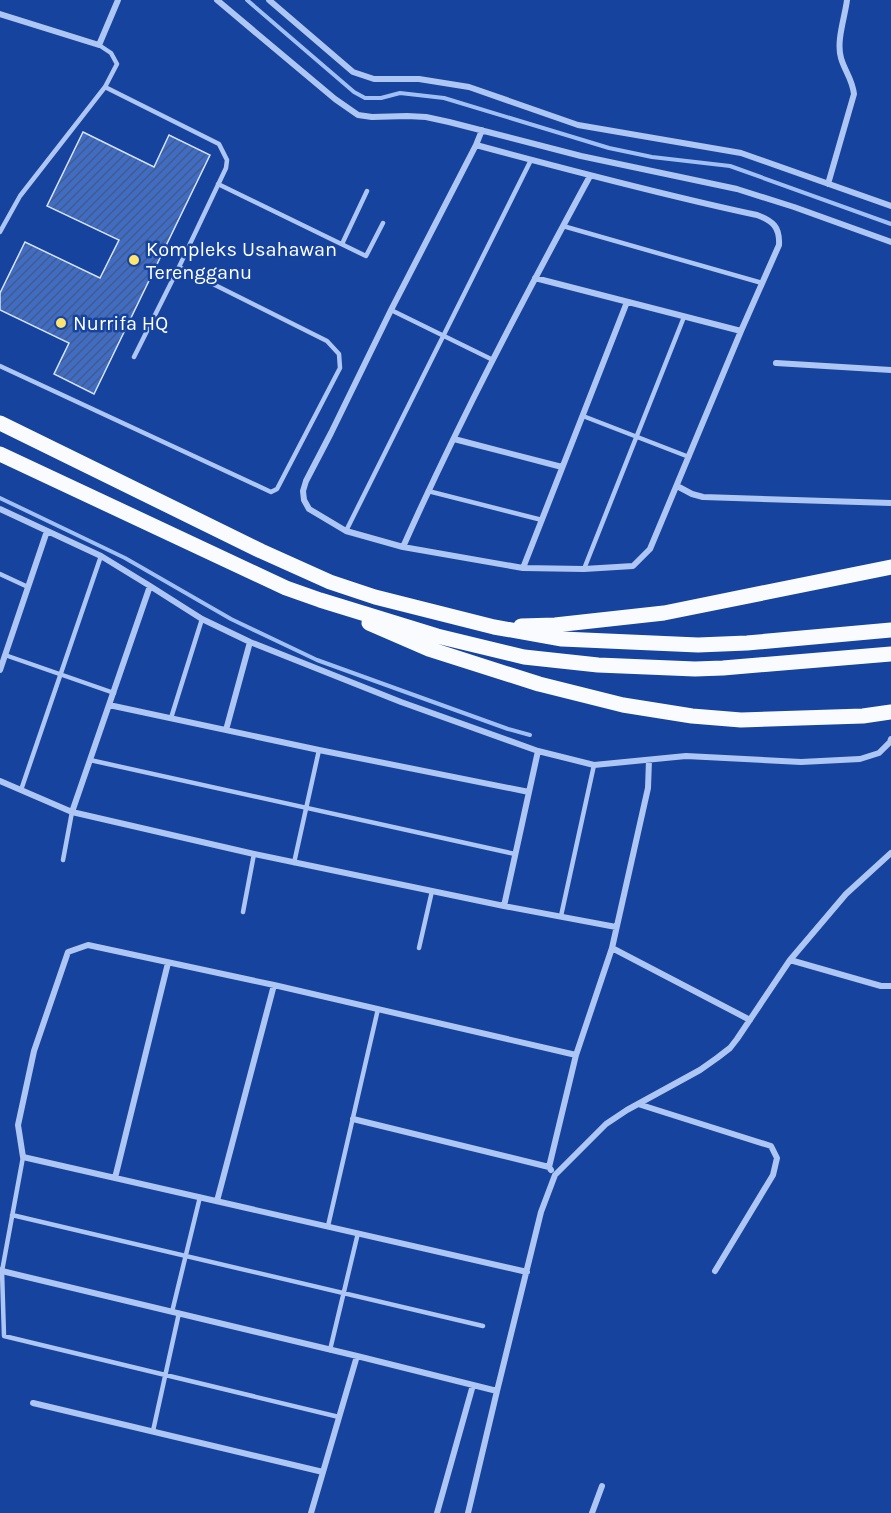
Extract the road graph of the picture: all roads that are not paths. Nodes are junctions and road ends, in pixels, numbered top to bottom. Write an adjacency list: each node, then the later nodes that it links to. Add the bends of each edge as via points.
1 (118, 0): 6 (street)
2 (217, 0): 8 (street, via 358,114 426,117)
3 (269, 0): 13 (street, via 353,72 374,79 419,79 469,87 578,124 741,153)
4 (847, 0): 13 (street, via 838,46 854,94)
5 (0, 14): 6 (street)
6 (99, 45): 7 (lane, via 111,53 117,64)
7 (105, 87): 12 (lane, via 219,144 226,168); 18 (lane, via 20,196)
8 (482, 130): 9 (street); 19 (street, via 581,156 737,189)
9 (476, 145): 10 (street); 25 (street)
10 (531, 160): 11 (street); 28 (lane)
11 (590, 176): 17 (street); 23 (street, via 767,219 774,224 779,245)
12 (218, 184): 20 (lane); 21 (lane)
13 (828, 184): 15 (street)
14 (367, 191): 20 (lane)
15 (891, 206)
16 (383, 223): 20 (lane, via 366,256)
17 (563, 226): 22 (street); 23 (lane)
18 (0, 232)
19 (891, 242)
20 (342, 244)
21 (179, 267): 29 (lane); 32 (lane, via 327,341 339,354 340,368 277,489 271,492)
22 (535, 278): 24 (street); 30 (street)
23 (762, 284): 27 (street)
24 (627, 302): 26 (street); 34 (street)
25 (391, 310): 28 (lane); 47 (street, via 303,491 309,509)
26 (684, 316): 27 (street); 36 (lane)
27 (741, 331): 39 (street)
28 (443, 336): 30 (lane); 47 (lane)
29 (134, 357)
30 (493, 360): 37 (street)
31 (776, 363): 33 (street)
32 (0, 366)
33 (891, 370)
34 (583, 416): 36 (lane); 40 (street)
35 (0, 423): 58 (main road, via 330,582)
36 (637, 437): 39 (lane); 52 (lane)
37 (454, 439): 40 (street); 42 (street)
38 (0, 454): 56 (main road)
39 (688, 457): 41 (street)
40 (562, 467): 45 (street)
41 (677, 486): 43 (street, via 703,497); 52 (street, via 650,549 633,566)
42 (428, 491): 45 (lane); 48 (street)
43 (891, 503)
44 (0, 509): 46 (street)
45 (542, 520): 51 (street)
46 (47, 531): 49 (street); 55 (street)
47 (346, 531): 48 (street)
48 (403, 547): 51 (street)
49 (100, 556): 54 (street); 64 (lane)
50 (891, 567): 58 (main road, via 663,613 555,625)
51 (523, 568): 52 (street)
52 (584, 569)
53 (0, 574): 55 (lane)
54 (150, 586): 57 (street); 65 (street)
55 (28, 587): 62 (street)
56 (286, 588): 61 (main road, via 448,638 524,657 574,663 695,669); 67 (main road, via 429,649 539,684 623,705 741,720)
57 (202, 619): 60 (street); 68 (lane)
58 (494, 627): 59 (main road, via 562,639 698,645)
59 (891, 630)
60 (250, 642): 69 (street); 72 (street)
61 (891, 654)
62 (5, 655): 63 (street); 64 (lane)
63 (0, 670)
64 (60, 674): 65 (lane); 77 (lane)
65 (114, 693): 66 (street)
66 (109, 705): 68 (street); 73 (street)
67 (891, 712)
68 (171, 718): 69 (street)
69 (226, 730): 71 (street)
70 (891, 742): 74 (street, via 879,753 860,759 801,762 686,756)
71 (320, 750): 78 (street); 79 (lane)
72 (538, 752): 75 (street); 78 (street)
73 (90, 760): 79 (lane); 80 (street)
74 (649, 760): 75 (street); 90 (street, via 648,788)
75 (594, 765): 89 (lane)
76 (0, 781): 77 (street)
77 (21, 790): 80 (street)
78 (529, 792): 83 (street)
79 (307, 808): 83 (lane); 85 (lane)
80 (72, 812): 82 (street); 84 (lane)
81 (891, 853): 93 (street, via 846,894)
82 (254, 854): 85 (street); 88 (lane)
83 (515, 854): 87 (street)
84 (63, 860)
85 (294, 863): 86 (street)
86 (432, 891): 87 (street); 91 (lane)
87 (504, 906): 89 (street)
88 (243, 912)
89 (561, 916): 90 (street)
90 (616, 927): 92 (street)
91 (419, 948)
92 (612, 948): 98 (street); 99 (street)
93 (790, 960): 96 (street); 98 (street)
94 (168, 963): 95 (street); 102 (street, via 88,945 68,952 34,1051 18,1125); 105 (street)
95 (274, 985): 97 (street); 107 (street)
96 (891, 986)
97 (378, 1009): 99 (street); 101 (lane)
98 (750, 1020): 100 (street, via 730,1048 717,1058)
99 (576, 1055): 103 (street)
100 (638, 1104): 104 (street, via 606,1124); 113 (street, via 771,1146 777,1158 773,1175)
101 (353, 1119): 103 (street); 109 (lane)
102 (23, 1157): 105 (street); 108 (lane)
103 (549, 1167): 104 (street)
104 (555, 1175): 114 (street, via 541,1212)
105 (115, 1178): 106 (street)
106 (200, 1197): 107 (street); 111 (lane)
107 (217, 1201): 109 (street)
108 (12, 1215): 111 (lane); 112 (lane)
109 (328, 1226): 110 (street)
110 (358, 1233): 114 (street); 115 (lane)
111 (186, 1256): 115 (lane); 116 (lane)
112 (1, 1270): 116 (street); 120 (lane, via 4,1336)
113 (716, 1271)
114 (527, 1272): 122 (street)
115 (343, 1293): 117 (lane); 118 (lane)
116 (176, 1313): 118 (street); 120 (lane)
117 (483, 1326)
118 (330, 1350): 119 (street)
119 (357, 1356): 121 (street); 124 (street)
120 (165, 1375): 124 (lane); 125 (lane)
121 (473, 1385): 122 (street); 129 (street)
122 (497, 1391): 130 (street)
123 (33, 1403): 125 (street)
124 (339, 1417): 126 (street)
125 (153, 1431): 126 (street)
126 (323, 1472): 128 (street)
127 (602, 1486): 131 (street)
128 (311, 1513)
129 (437, 1513)
130 (468, 1513)
131 (592, 1513)

